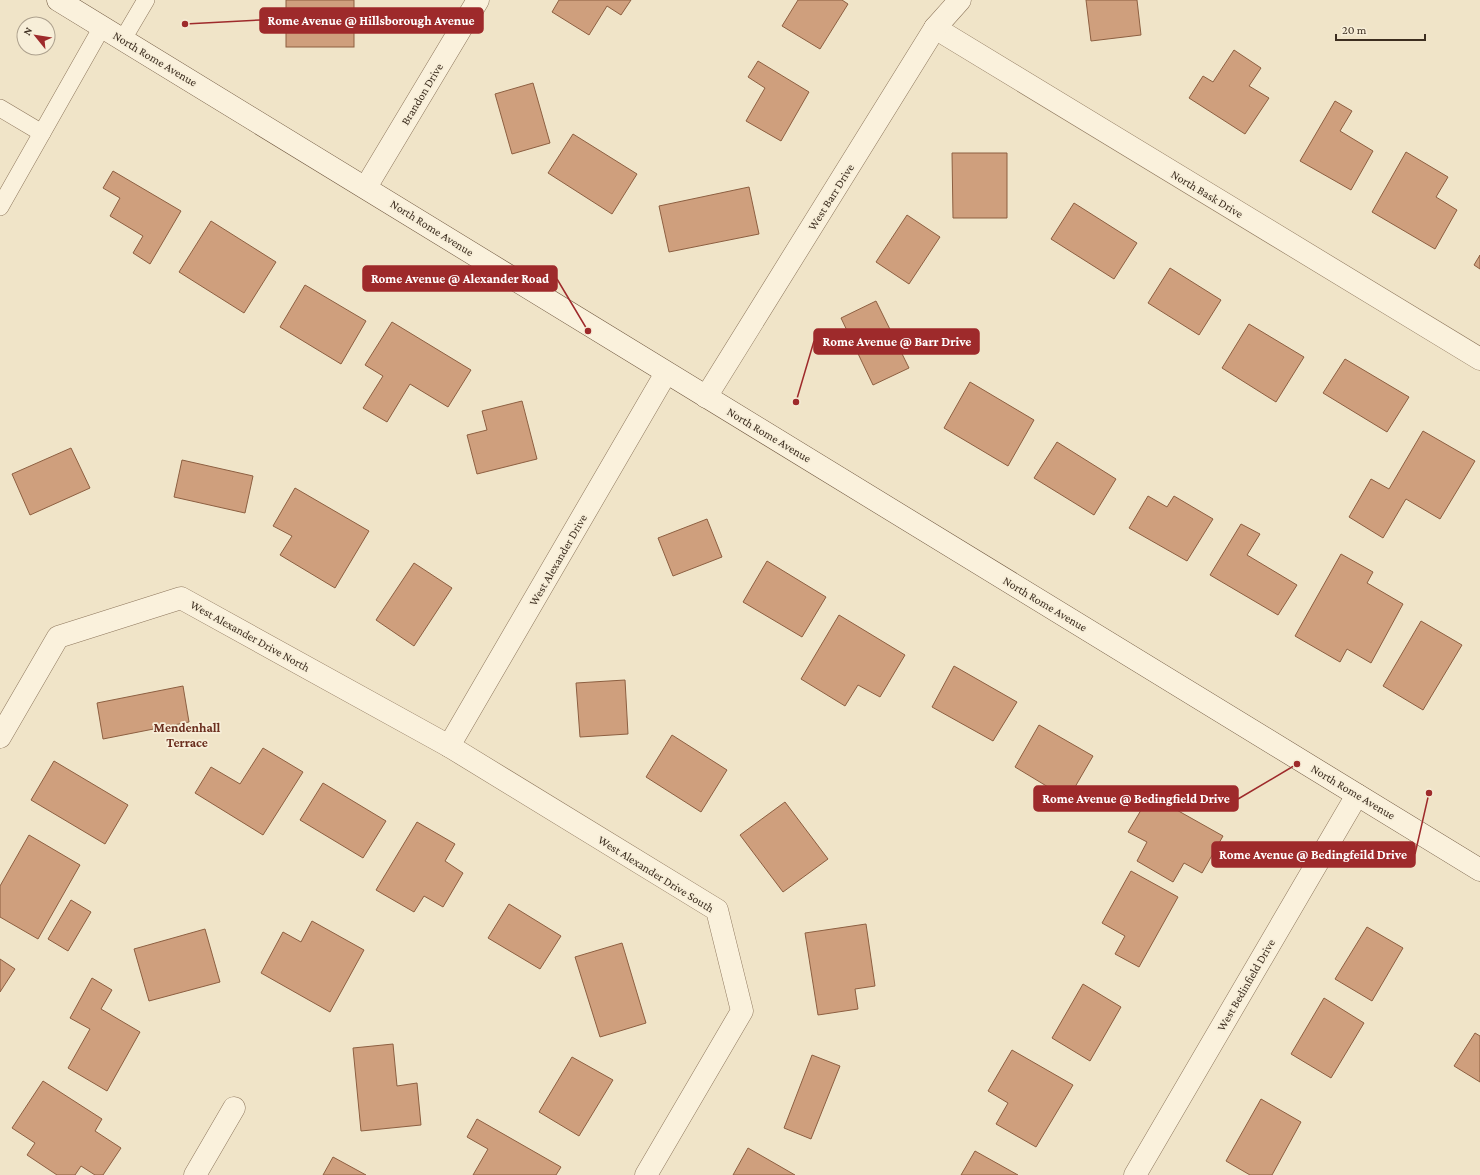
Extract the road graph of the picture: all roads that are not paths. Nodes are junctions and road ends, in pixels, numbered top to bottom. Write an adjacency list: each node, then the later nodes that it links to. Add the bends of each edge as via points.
1 (58, 0): 5 (street, North Rome Avenue)
2 (146, 0): 7 (lane)
3 (478, 0): 10 (street, Brandon Drive)
4 (960, 0): 6 (street, West Barr Drive)
5 (102, 27): 7 (street, North Rome Avenue); 9 (lane)
6 (935, 28): 12 (street, North Bask Drive); 14 (street, West Barr Drive)
7 (123, 39): 10 (street, North Rome Avenue)
8 (0, 108): 9 (lane)
9 (42, 133): 11 (lane)
10 (366, 187): 13 (street, North Rome Avenue)
11 (0, 207)
12 (1480, 359)
13 (666, 373): 14 (street, North Rome Avenue); 16 (street, West Alexander Drive)
14 (706, 397): 17 (street, North Rome Avenue)
15 (0, 737): 16 (street, West Alexander Drive North, via 58,637 181,598)
16 (449, 746): 21 (street, West Alexander Drive South, via 717,910 742,1011)
17 (1357, 795): 18 (street, North Rome Avenue); 22 (street, West Bedinfield Drive)
18 (1480, 870)
19 (234, 1108): 20 (street)
20 (195, 1175)
21 (646, 1175)
22 (1135, 1175)

